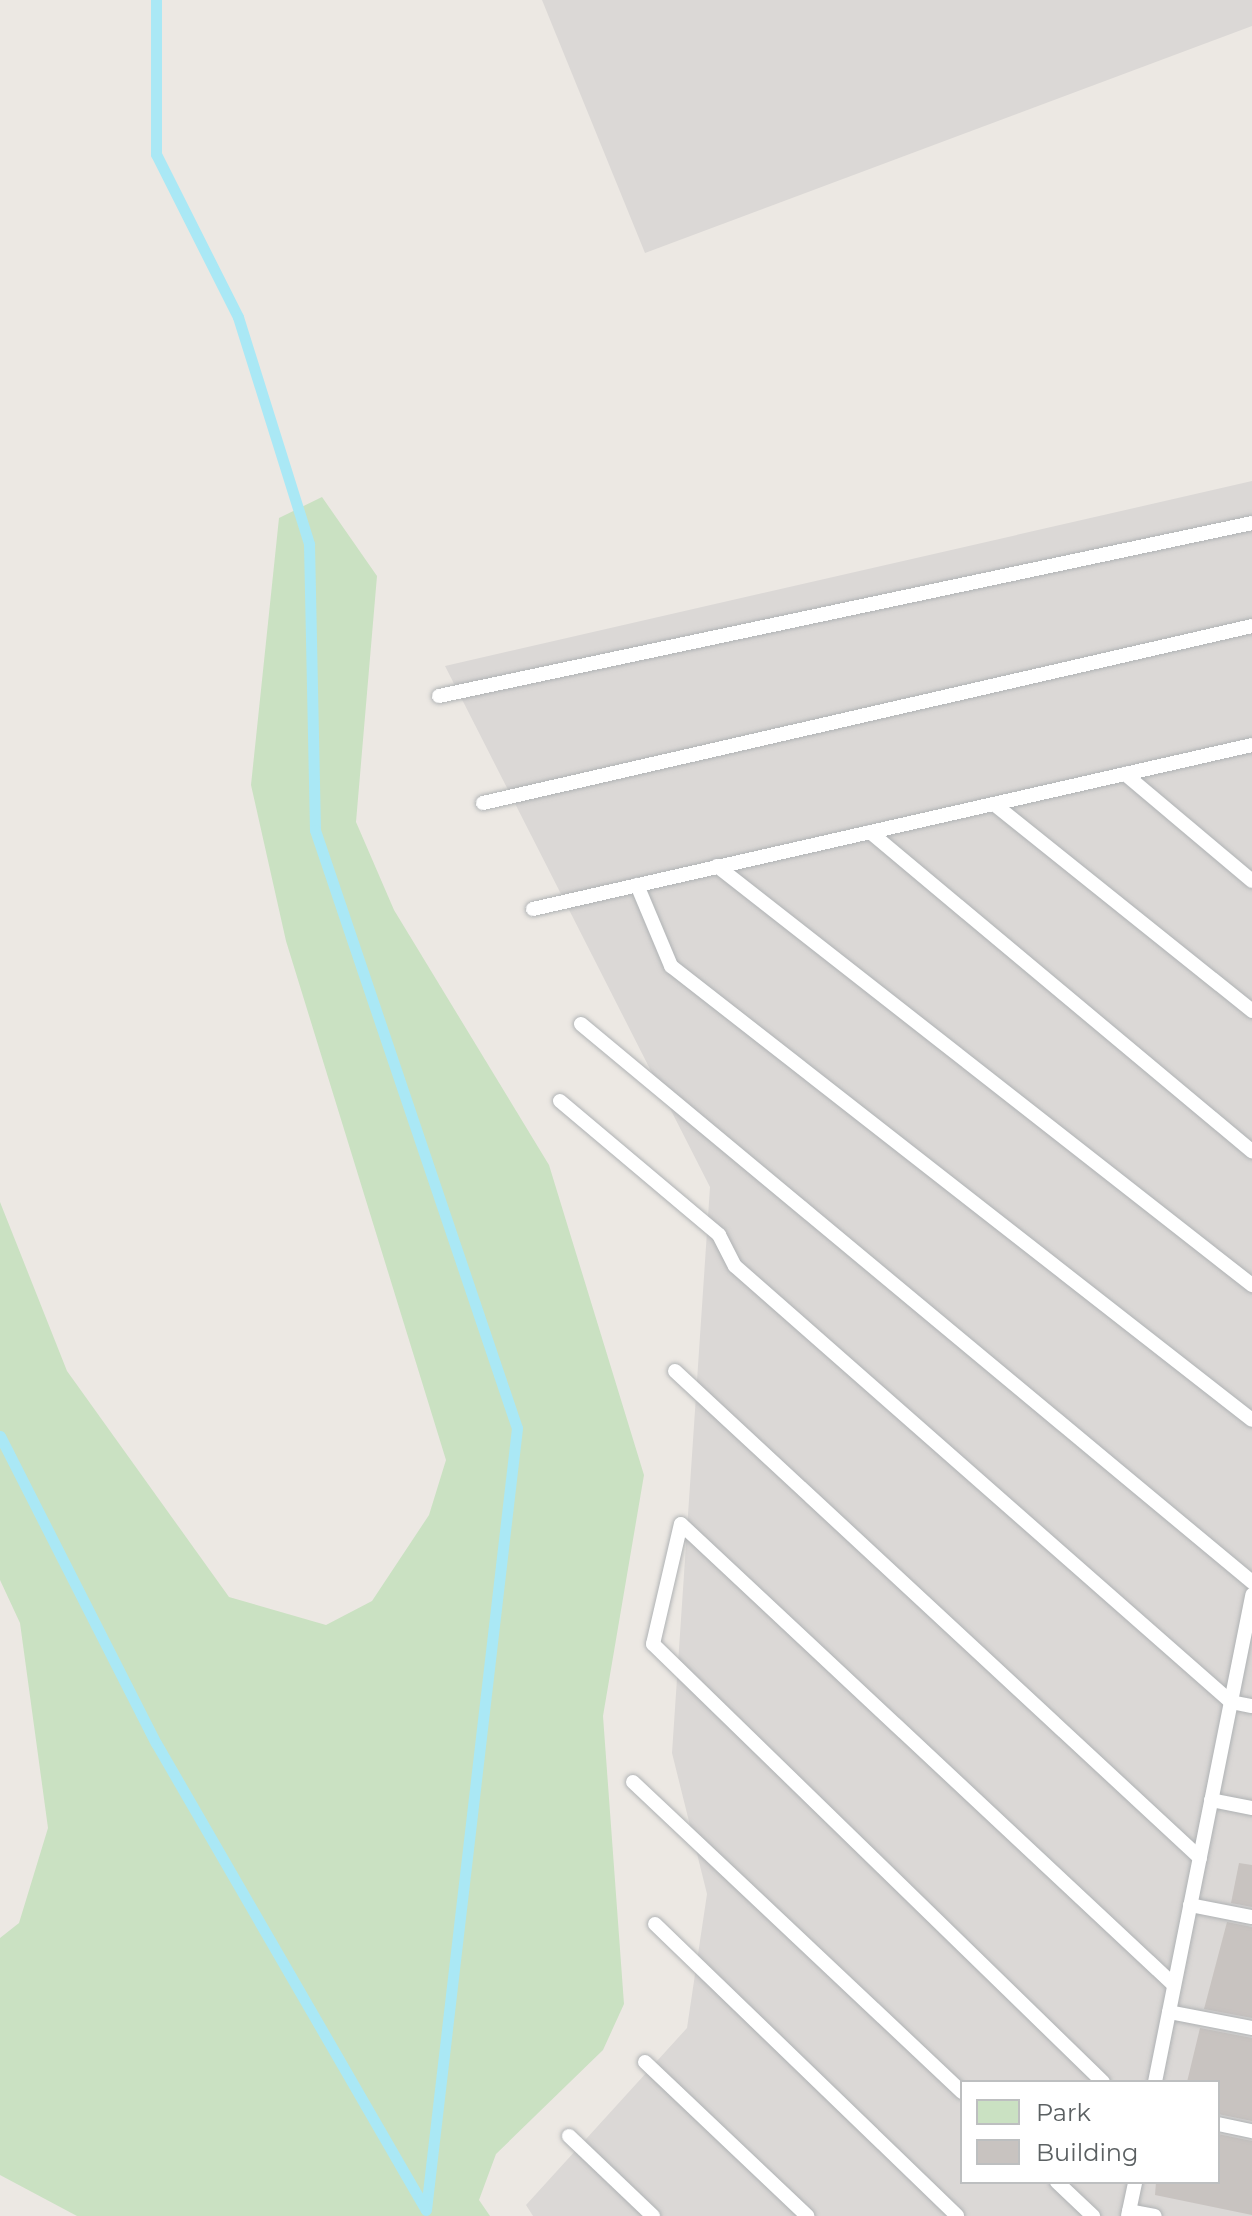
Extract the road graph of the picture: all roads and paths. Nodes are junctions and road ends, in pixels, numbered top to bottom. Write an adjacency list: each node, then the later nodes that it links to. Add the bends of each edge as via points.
1 (1252, 523): 3 (lane)
2 (1252, 626): 6 (lane)
3 (439, 696)
4 (1252, 745): 5 (lane)
5 (1125, 774): 7 (lane); 10 (lane)
6 (483, 803)
7 (994, 804): 8 (lane); 13 (lane)
8 (870, 832): 9 (lane); 16 (lane)
9 (717, 866): 11 (lane); 17 (lane)
10 (1252, 881)
11 (637, 885): 12 (lane); 19 (lane, via 671,966)
12 (533, 909)
13 (1252, 1011)
14 (581, 1024): 20 (lane)
15 (560, 1101): 22 (lane, via 719,1235 735,1266)
16 (1252, 1151)
17 (1252, 1285)
18 (675, 1371): 27 (lane)
19 (1252, 1420)
20 (1252, 1582)
21 (1252, 1595): 22 (lane)
22 (1231, 1702): 23 (lane); 25 (lane)
23 (1252, 1706)
24 (633, 1782): 37 (lane)
25 (1211, 1800): 26 (lane); 27 (lane)
26 (1252, 1808)
27 (1200, 1858): 28 (lane)
28 (1190, 1905): 29 (lane); 31 (lane)
29 (1252, 1917)
30 (655, 1924): 46 (lane)
31 (1174, 1985): 32 (lane); 35 (lane, via 681,1524 653,1644)
32 (1169, 2012): 33 (lane); 36 (lane)
33 (1252, 2028)
34 (645, 2062): 45 (lane)
35 (1101, 2080)
36 (1155, 2080)
37 (960, 2090)
38 (1220, 2124): 39 (lane)
39 (1252, 2131)
40 (569, 2136): 44 (lane)
41 (1059, 2184): 47 (lane)
42 (1135, 2184): 43 (lane)
43 (1129, 2213): 48 (lane)
44 (653, 2216)
45 (807, 2216)
46 (957, 2216)
47 (1093, 2216)
48 (1155, 2216)

